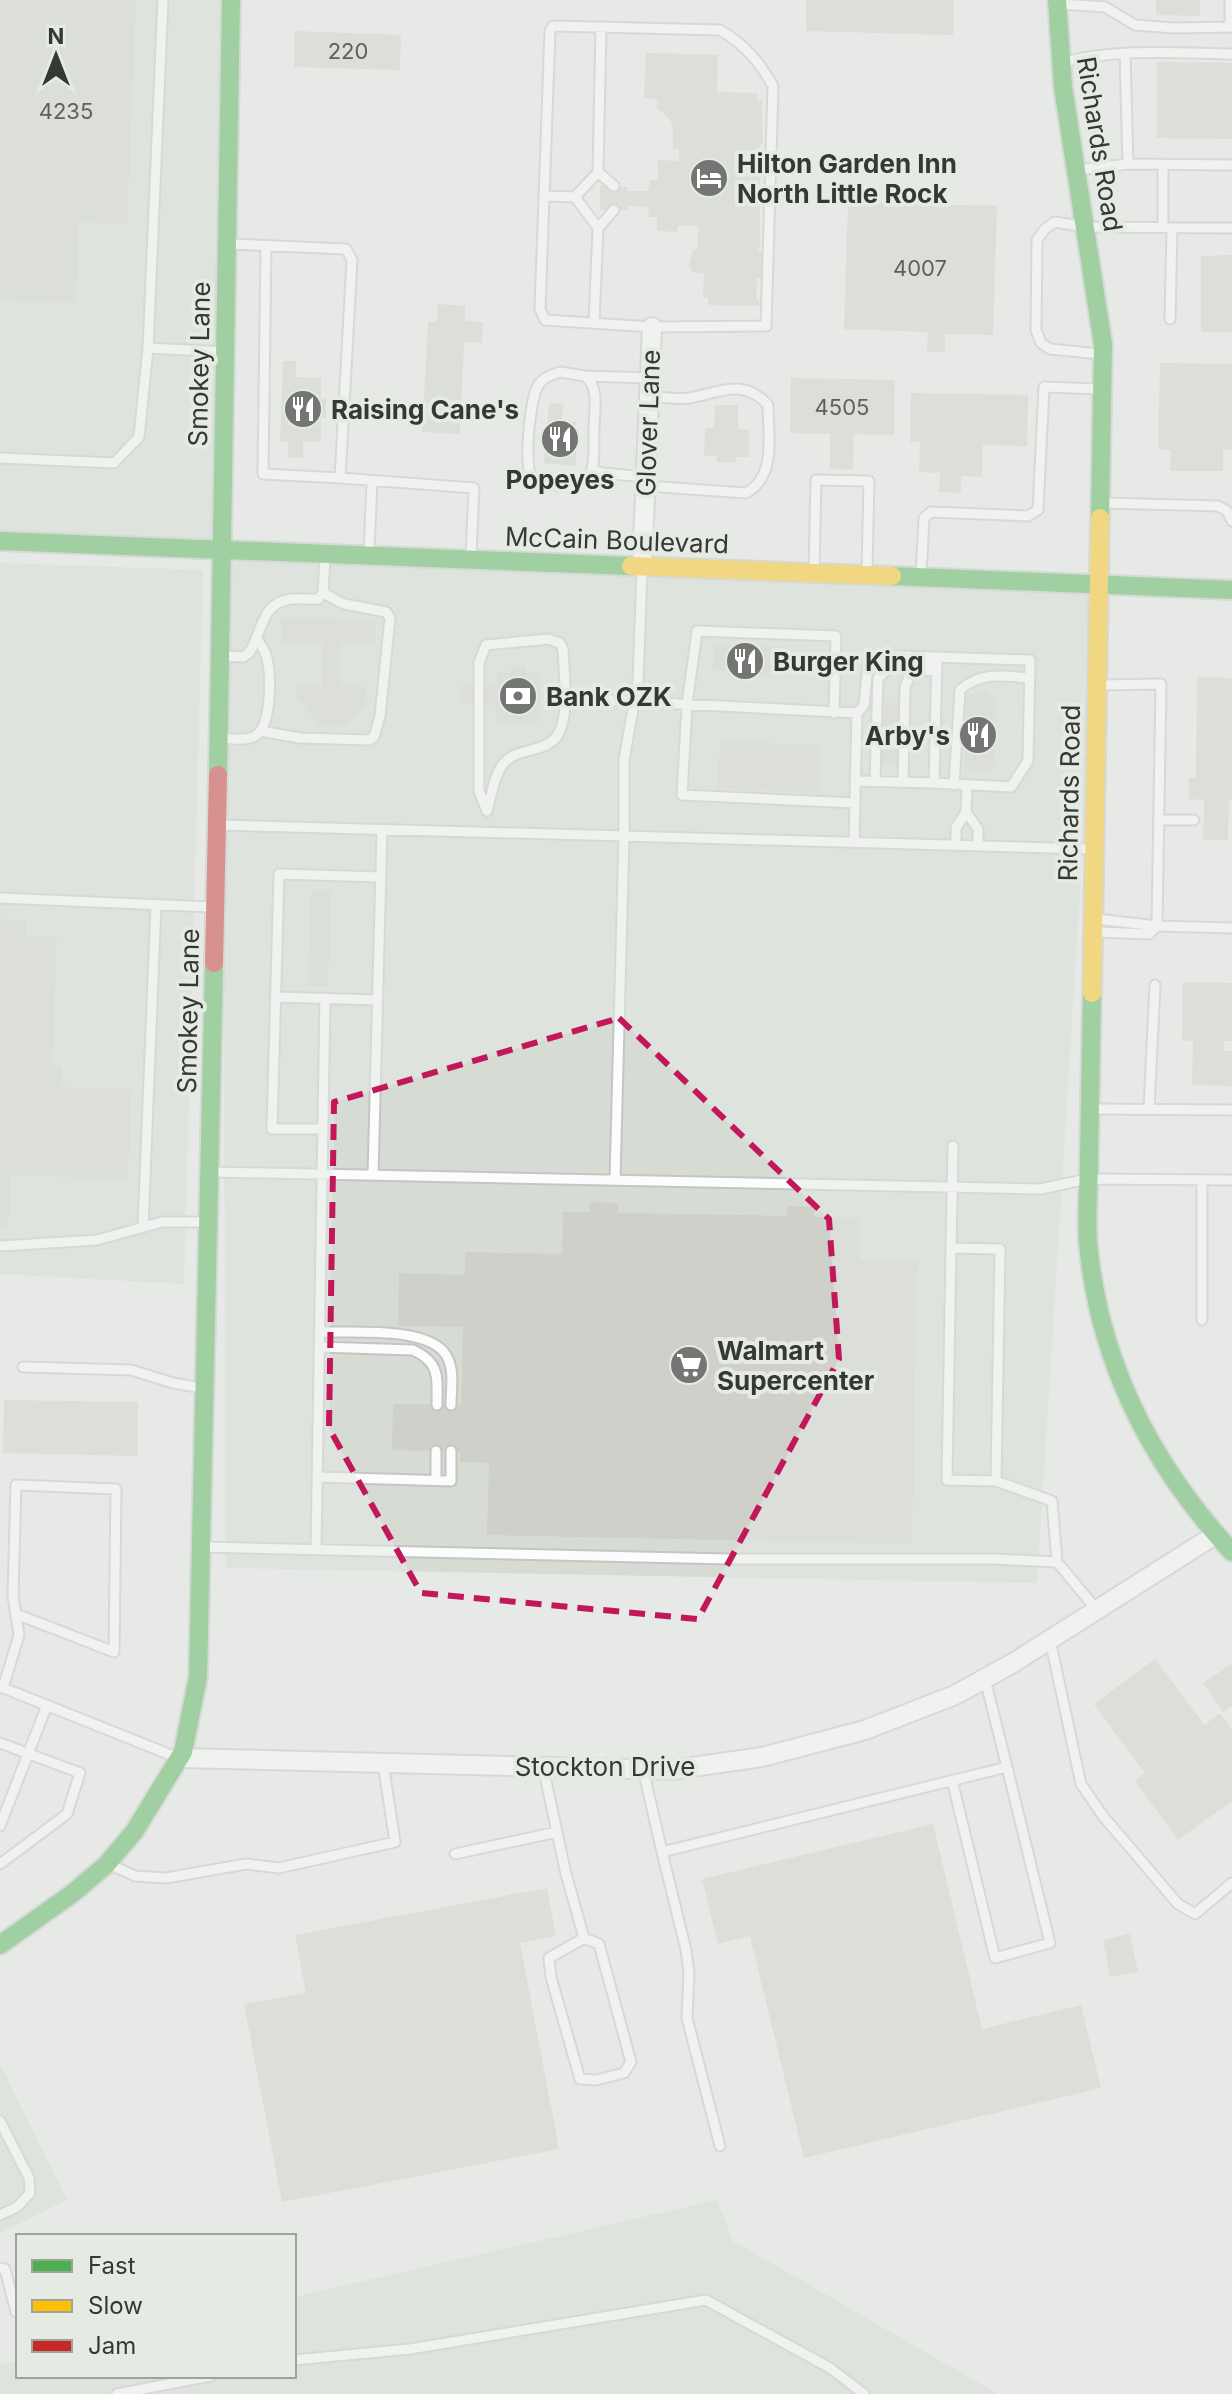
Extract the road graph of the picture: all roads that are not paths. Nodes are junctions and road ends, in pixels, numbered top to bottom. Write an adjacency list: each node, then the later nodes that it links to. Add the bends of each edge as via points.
1 (163, 0): 29 (lane)
2 (231, 0): 24 (street, Smokey Lane)
3 (1230, 0): 7 (lane)
4 (1057, 2): 5 (lane); 10 (street, Richards Road)
5 (1107, 4): 7 (lane, via 1135,25)
6 (601, 27): 15 (lane); 17 (lane, via 553,26 550,31); 28 (lane, via 720,30 739,41 773,86 766,326)
7 (1231, 27)
8 (1125, 54): 9 (lane); 10 (lane); 11 (lane)
9 (1232, 54)
10 (1059, 63): 14 (street, Richards Road)
11 (1128, 164): 12 (lane); 14 (lane)
12 (1163, 165): 13 (lane); 22 (lane)
13 (1232, 165)
14 (1075, 171): 20 (street, Richards Road)
15 (598, 172): 16 (lane); 18 (lane)
16 (614, 186)
17 (544, 196): 18 (lane); 27 (lane, via 540,309 545,320)
18 (575, 197): 21 (lane)
19 (614, 210): 21 (lane)
20 (1086, 227): 22 (lane); 31 (street, Richards Road); 31 (lane, via 1055,222 1037,240 1036,330 1050,349)
21 (598, 228): 27 (lane)
22 (1167, 228): 23 (lane); 26 (lane)
23 (1232, 228)
24 (226, 244): 25 (lane); 30 (street, Smokey Lane)
25 (266, 246): 37 (lane, via 263,474); 37 (lane, via 346,249 352,260)
26 (1170, 319)
27 (594, 323): 28 (lane)
28 (652, 327): 33 (street, Glover Lane)
29 (148, 348): 30 (lane); 35 (lane, via 139,437 114,463)
30 (225, 352): 43 (street, Smokey Lane)
31 (1103, 354): 34 (street, Richards Road)
32 (585, 376): 33 (lane); 36 (lane, via 594,388); 36 (lane, via 546,376 535,391 529,467 538,482 553,485 581,482)
33 (649, 387): 39 (street, Glover Lane); 39 (lane, via 686,399 720,389 759,395 768,405 769,456 758,487 746,493)
34 (1102, 389): 40 (street, Richards Road); 50 (lane, via 1044,387 1038,510 1028,516 931,512 924,518)
35 (0, 458)
36 (592, 470): 39 (lane)
37 (340, 478): 38 (lane)
38 (372, 482): 45 (lane); 46 (lane, via 474,488)
39 (646, 482): 47 (street, Glover Lane)
40 (1100, 503): 41 (lane, via 1218,506); 51 (street, Richards Road)
41 (1232, 521)
42 (0, 541): 43 (street, McCain Boulevard)
43 (222, 552): 44 (street, McCain Boulevard); 55 (street, Smokey Lane)
44 (325, 556): 45 (street, McCain Boulevard); 53 (lane)
45 (369, 557): 46 (street, McCain Boulevard)
46 (471, 561): 47 (street, McCain Boulevard)
47 (642, 567): 48 (street, McCain Boulevard); 60 (lane)
48 (813, 574): 49 (street, McCain Boulevard); 49 (lane, via 816,480 869,481)
49 (867, 577): 50 (street, McCain Boulevard)
50 (921, 579): 51 (street, McCain Boulevard)
51 (1099, 585): 52 (street, McCain Boulevard); 58 (street, Richards Road)
52 (1232, 590)
53 (323, 593): 54 (lane, via 318,599 278,603 265,615); 64 (lane, via 344,604 386,612 390,618 374,737 300,738)
54 (256, 638): 55 (lane, via 243,657); 64 (lane, via 266,651 269,685)
55 (221, 656): 65 (street, Smokey Lane)
56 (937, 663): 57 (lane, via 1030,660); 63 (lane, via 869,655 864,705); 67 (lane, via 895,663 878,678); 68 (lane, via 912,670 905,687); 69 (lane)
57 (1030, 678): 70 (lane, via 985,675 960,690); 71 (lane, via 1028,761 1011,787)
58 (1097, 685): 75 (lane, via 1161,684); 84 (street, Richards Road)
59 (565, 698): 60 (lane); 73 (lane, via 557,737 503,764); 73 (lane, via 560,643 548,639 486,645 479,663 479,791)
60 (634, 703): 61 (lane); 80 (lane, via 624,760)
61 (687, 705): 62 (lane); 62 (lane, via 697,631 836,636); 72 (lane, via 682,795)
62 (834, 713): 63 (lane)
63 (857, 713): 66 (lane)
64 (260, 731): 65 (lane, via 250,738)
65 (219, 738): 77 (street, Smokey Lane)
66 (855, 781): 67 (lane); 72 (lane)
67 (875, 782): 68 (lane)
68 (903, 782): 69 (lane)
69 (934, 783): 70 (lane)
70 (954, 785): 71 (lane)
71 (967, 785): 74 (lane)
72 (855, 803): 81 (lane)
73 (487, 811): 79 (lane)
74 (966, 812): 82 (lane, via 956,828); 83 (lane, via 978,829)
75 (1159, 820): 76 (lane); 90 (lane)
76 (1194, 820)
77 (218, 825): 78 (lane); 88 (street, Smokey Lane)
78 (382, 830): 79 (lane); 85 (lane)
79 (487, 832): 80 (lane)
80 (624, 836): 81 (lane); 105 (lane)
81 (854, 842): 82 (lane)
82 (956, 845): 83 (lane)
83 (978, 846): 84 (lane)
84 (1094, 849): 89 (street, Richards Road)
85 (381, 877): 93 (lane, via 279,874); 95 (lane)
86 (0, 898): 87 (lane)
87 (156, 905): 88 (lane); 110 (lane)
88 (216, 907): 101 (street, Smokey Lane)
89 (1092, 925): 90 (lane); 96 (street, Richards Road)
90 (1157, 926): 91 (lane)
91 (1232, 928)
92 (1155, 985): 97 (lane)
93 (276, 997): 94 (lane); 99 (lane, via 272,1129)
94 (325, 998): 95 (lane); 99 (lane)
95 (378, 1000): 103 (lane)
96 (1088, 1109): 97 (lane); 104 (street, Richards Road)
97 (1149, 1109): 98 (lane)
98 (1232, 1110)
99 (322, 1129): 102 (lane)
100 (953, 1146): 108 (lane)
101 (210, 1172): 102 (lane); 109 (street, Smokey Lane)
102 (321, 1174): 103 (lane); 114 (lane)
103 (373, 1175): 105 (lane)
104 (1087, 1179): 106 (lane); 108 (lane, via 1041,1189); 125 (street, Richards Road, via 1093,1287 1109,1351 1137,1423 1182,1496)
105 (615, 1180): 108 (lane)
106 (1202, 1180): 107 (lane); 113 (lane)
107 (1232, 1180)
108 (952, 1186): 112 (lane)
109 (209, 1222): 110 (lane); 117 (street, Smokey Lane)
110 (143, 1227): 111 (lane, via 97,1240)
111 (0, 1246)
112 (951, 1248): 124 (lane, via 1000,1249); 124 (lane, via 947,1480)
113 (1202, 1320)
114 (319, 1332): 115 (lane); 119 (lane, via 416,1335 431,1342 449,1363)
115 (319, 1347): 118 (lane, via 413,1350 437,1373); 122 (lane)
116 (23, 1367): 117 (lane, via 131,1370)
117 (205, 1388): 126 (street, Smokey Lane)
118 (437, 1405)
119 (451, 1405)
120 (436, 1451): 123 (lane)
121 (451, 1451): 123 (lane, via 451,1481)
122 (317, 1477): 123 (lane); 127 (lane)
123 (436, 1480)
124 (996, 1481): 129 (lane, via 1052,1501)
125 (1215, 1535): 128 (street, Richards Road); 130 (street, Stockton Drive)
126 (202, 1547): 127 (lane); 138 (street, Smokey Lane, via 198,1677)
127 (316, 1549): 129 (lane)
128 (1232, 1552)
129 (1057, 1562): 130 (lane)
130 (1097, 1610): 132 (street, Stockton Drive)
131 (16, 1614): 131 (lane, via 16,1485 116,1489 114,1652); 134 (lane, via 19,1635)
132 (1050, 1640): 133 (street, Stockton Drive); 150 (lane, via 1081,1784 1103,1816 1178,1904 1195,1914)
133 (985, 1679): 141 (lane); 142 (street, Stockton Drive, via 865,1730 809,1746 710,1766)
134 (2, 1688): 135 (lane)
135 (47, 1705): 137 (lane); 138 (lane)
136 (0, 1743): 137 (lane)
137 (28, 1753): 144 (lane); 149 (lane, via 80,1773 67,1814)
138 (180, 1758): 139 (street, Stockton Drive); 148 (street, Smokey Lane)
139 (383, 1763): 140 (street, Stockton Drive); 148 (lane, via 395,1842 279,1868 246,1864 166,1878 135,1876)
140 (543, 1767): 142 (street, Stockton Drive); 145 (lane)
141 (1007, 1767): 143 (lane); 143 (lane, via 1050,1943 995,1958)
142 (643, 1769): 146 (lane)
143 (952, 1780): 146 (lane)
144 (0, 1826)
145 (557, 1832): 147 (lane); 151 (lane)
146 (662, 1852): 154 (lane, via 686,1950 687,2018)
147 (455, 1854)
148 (108, 1863): 152 (street, Smokey Lane)
149 (0, 1864)
150 (1232, 1883)
151 (584, 1938): 151 (lane, via 599,1944 631,2062 624,2073 596,2080 580,2079 549,1958)
152 (0, 1945)
153 (0, 2121): 155 (lane, via 29,2178 30,2193)
154 (720, 2146)
155 (0, 2215)
156 (0, 2268): 157 (lane, via 5,2269)
157 (16, 2312)
158 (296, 2360): 161 (lane, via 410,2349 706,2300 830,2368)
159 (200, 2378): 160 (lane)
160 (117, 2394)
161 (864, 2394)

